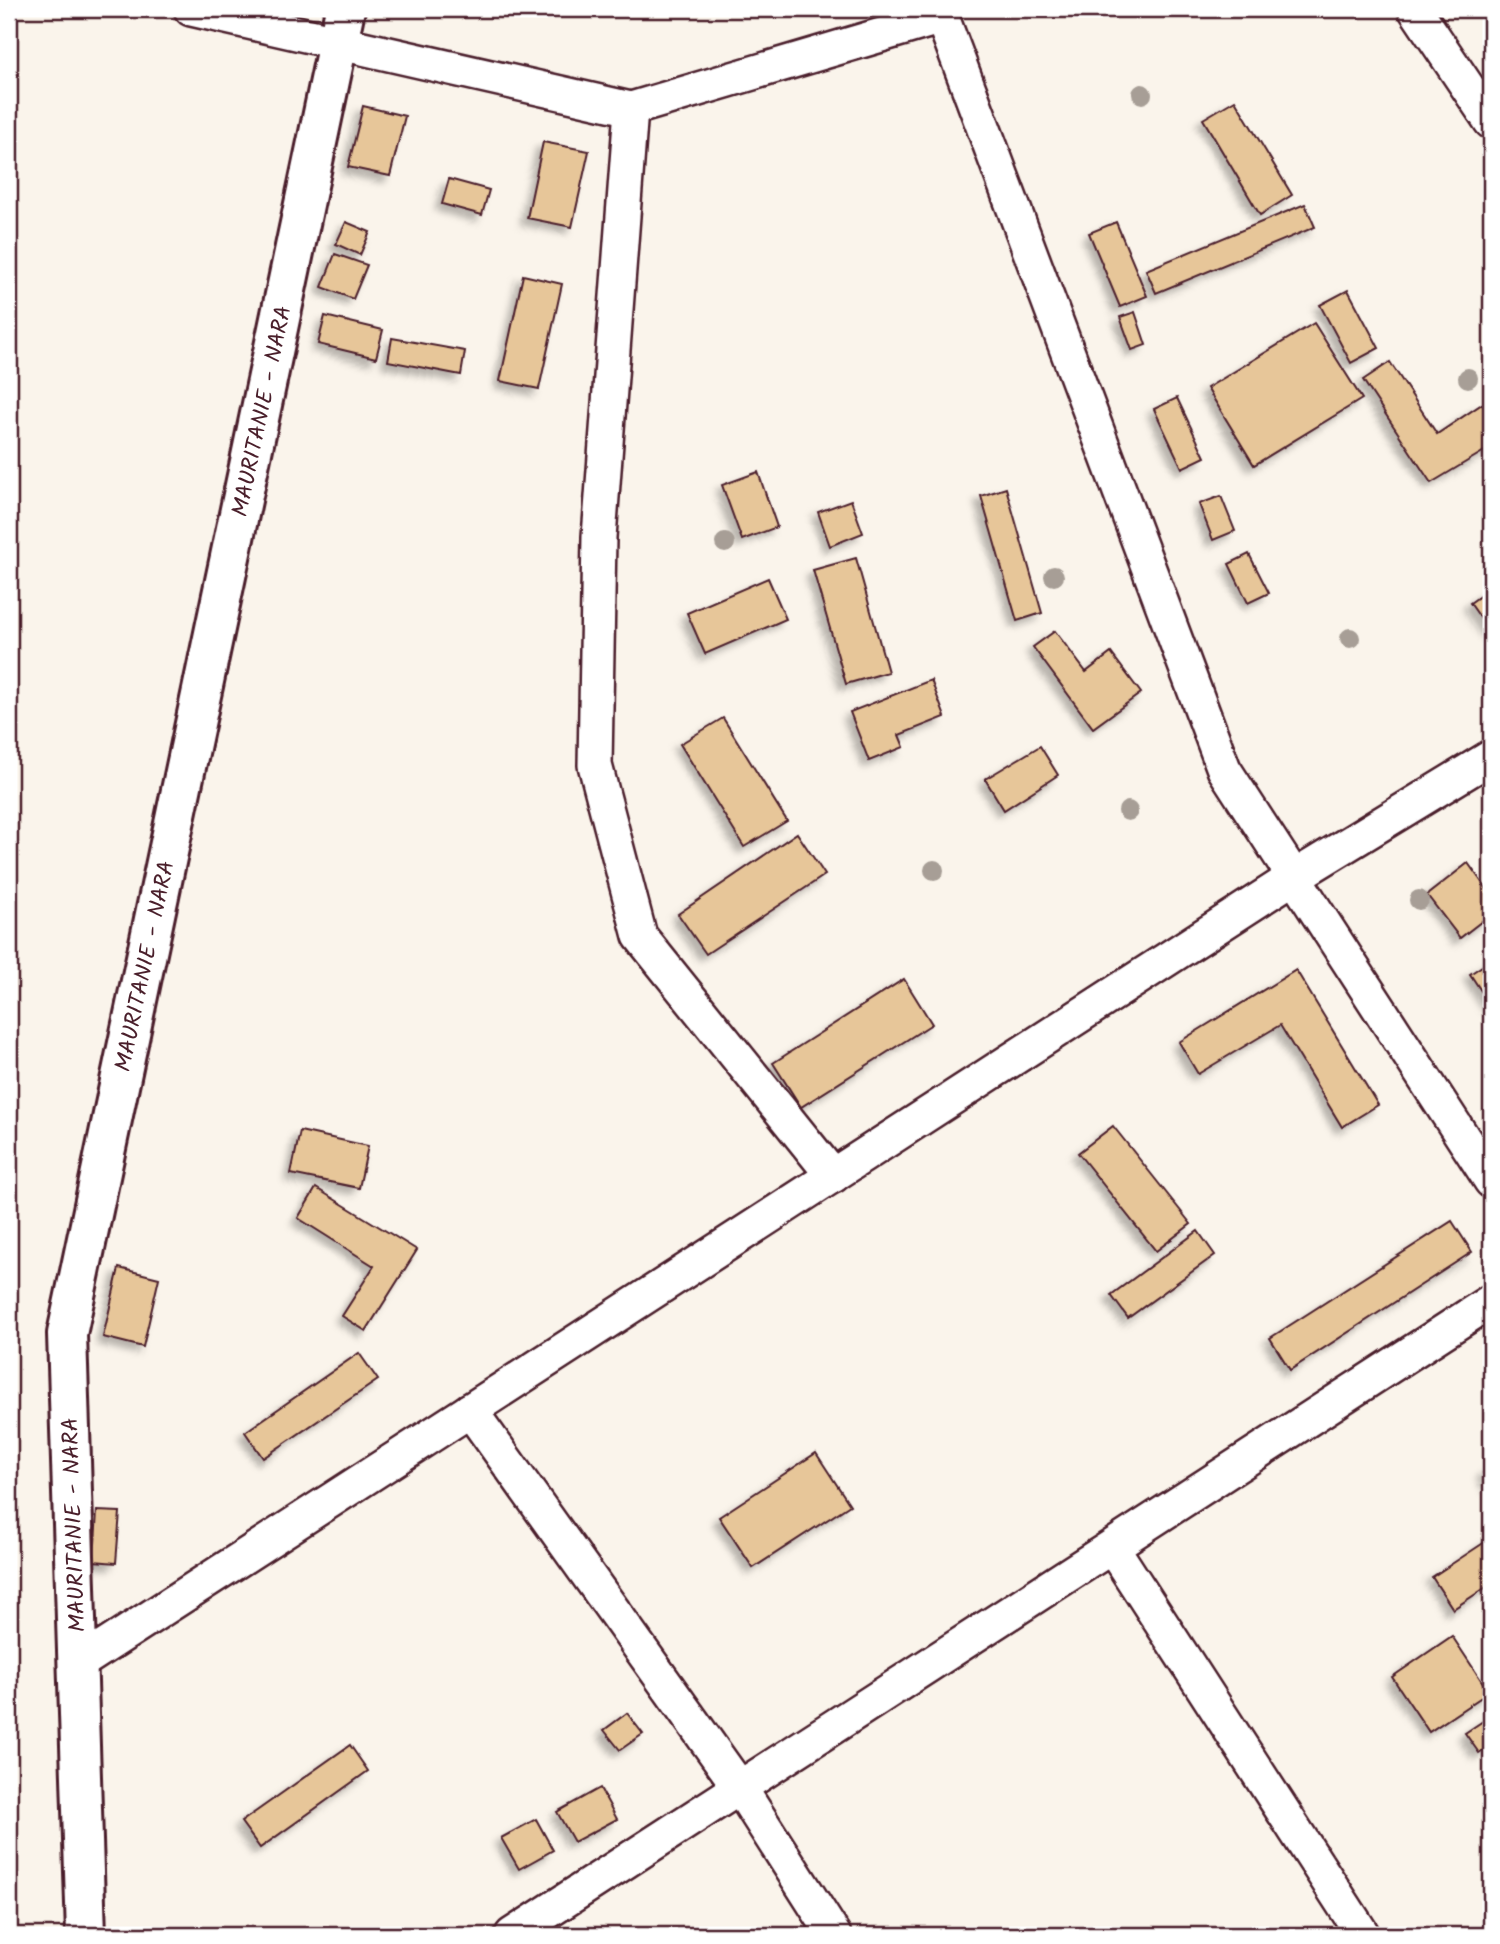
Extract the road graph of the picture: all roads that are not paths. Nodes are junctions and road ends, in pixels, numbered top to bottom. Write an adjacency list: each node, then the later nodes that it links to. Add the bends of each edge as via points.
1 (191, 9): 4 (street)
2 (1415, 9): 6 (street)
3 (941, 13): 5 (street); 8 (street, via 1224,769)
4 (342, 25): 5 (street); 14 (main road, MAURITANIE - NARA, via 67,1334)
5 (631, 109): 9 (street, via 599,537 595,765 640,936)
6 (1491, 122)
7 (1491, 757): 8 (street)
8 (1294, 877): 9 (street); 10 (street)
9 (833, 1176): 12 (street)
10 (1491, 1181)
11 (1491, 1301): 13 (street)
12 (470, 1410): 14 (street); 15 (street)
13 (1112, 1547): 15 (street); 19 (street)
14 (78, 1664): 16 (main road, MAURITANIE - NARA)
15 (740, 1788): 17 (street); 18 (street)
16 (86, 1935)
17 (512, 1935)
18 (834, 1935)
19 (1363, 1935)

